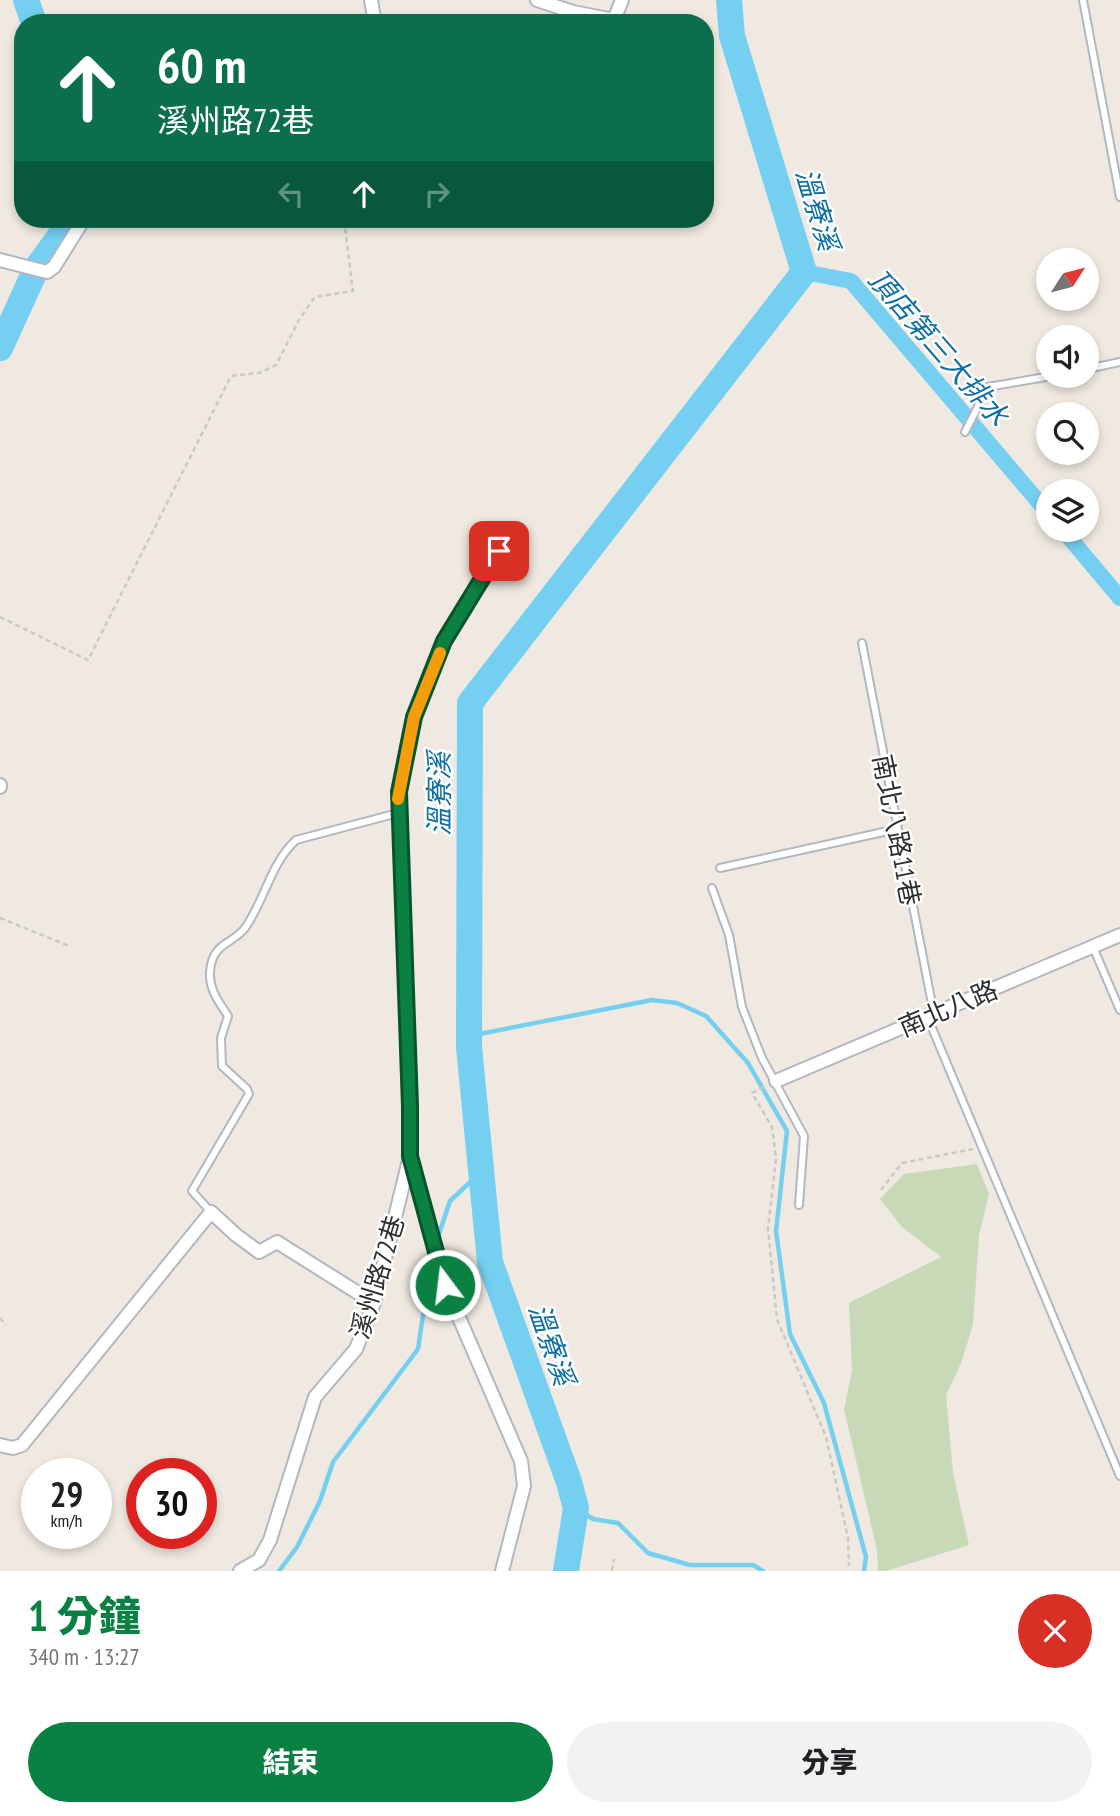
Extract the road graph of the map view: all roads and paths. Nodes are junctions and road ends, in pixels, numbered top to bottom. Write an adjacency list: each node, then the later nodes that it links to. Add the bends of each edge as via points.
1 (537, 0): 3 (street)
2 (1083, 0): 4 (lane)
3 (583, 14)
4 (1120, 197)
5 (78, 228): 7 (street, via 47,272)
6 (345, 228): 13 (path, via 353,290 315,297 276,365 259,373 231,376 88,660)
7 (0, 260)
8 (1120, 362): 9 (lane)
9 (1099, 366)
10 (1036, 379): 11 (lane, via 988,387)
11 (965, 432)
12 (499, 551): 15 (street, 溪州路72巷, via 444,641 414,717)
13 (0, 617)
14 (862, 643): 16 (lane, 南北八路11巷)
15 (398, 813): 28 (street, 溪州路72巷); 31 (lane, via 296,840 283,852 244,930 219,947 210,970 211,989 228,1016 221,1038 222,1066 249,1094 192,1191)
16 (897, 829): 17 (lane); 24 (lane, 南北八路11巷, via 932,1004)
17 (720, 868)
18 (712, 888): 25 (lane, via 729,935 742,1007)
19 (0, 918): 21 (path)
20 (1120, 935): 22 (street, 南北八路)
21 (69, 946)
22 (1093, 947): 23 (lane); 24 (street, 南北八路)
23 (1120, 1010)
24 (927, 1016): 25 (street, 南北八路); 27 (lane)
25 (776, 1081): 30 (lane, via 804,1136)
26 (759, 1089): 38 (path, via 752,1093 772,1127 776,1158 768,1229 777,1319 827,1437 848,1538)
27 (983, 1147): 29 (path, via 902,1163); 36 (lane)
28 (410, 1156): 32 (street, 溪州路72巷); 40 (street, via 445,1285 521,1461 524,1486)
29 (881, 1190)
30 (799, 1205)
31 (211, 1212): 32 (street, via 260,1252 277,1242); 35 (street, via 22,1445)
32 (374, 1303): 39 (street, 溪州路72巷, via 356,1349 315,1397 270,1540 260,1560)
33 (0, 1318): 34 (path)
34 (6, 1325)
35 (0, 1445)
36 (1120, 1476)
37 (614, 1559): 41 (path)
38 (849, 1566)
39 (240, 1571)
40 (502, 1571)
41 (612, 1571)

